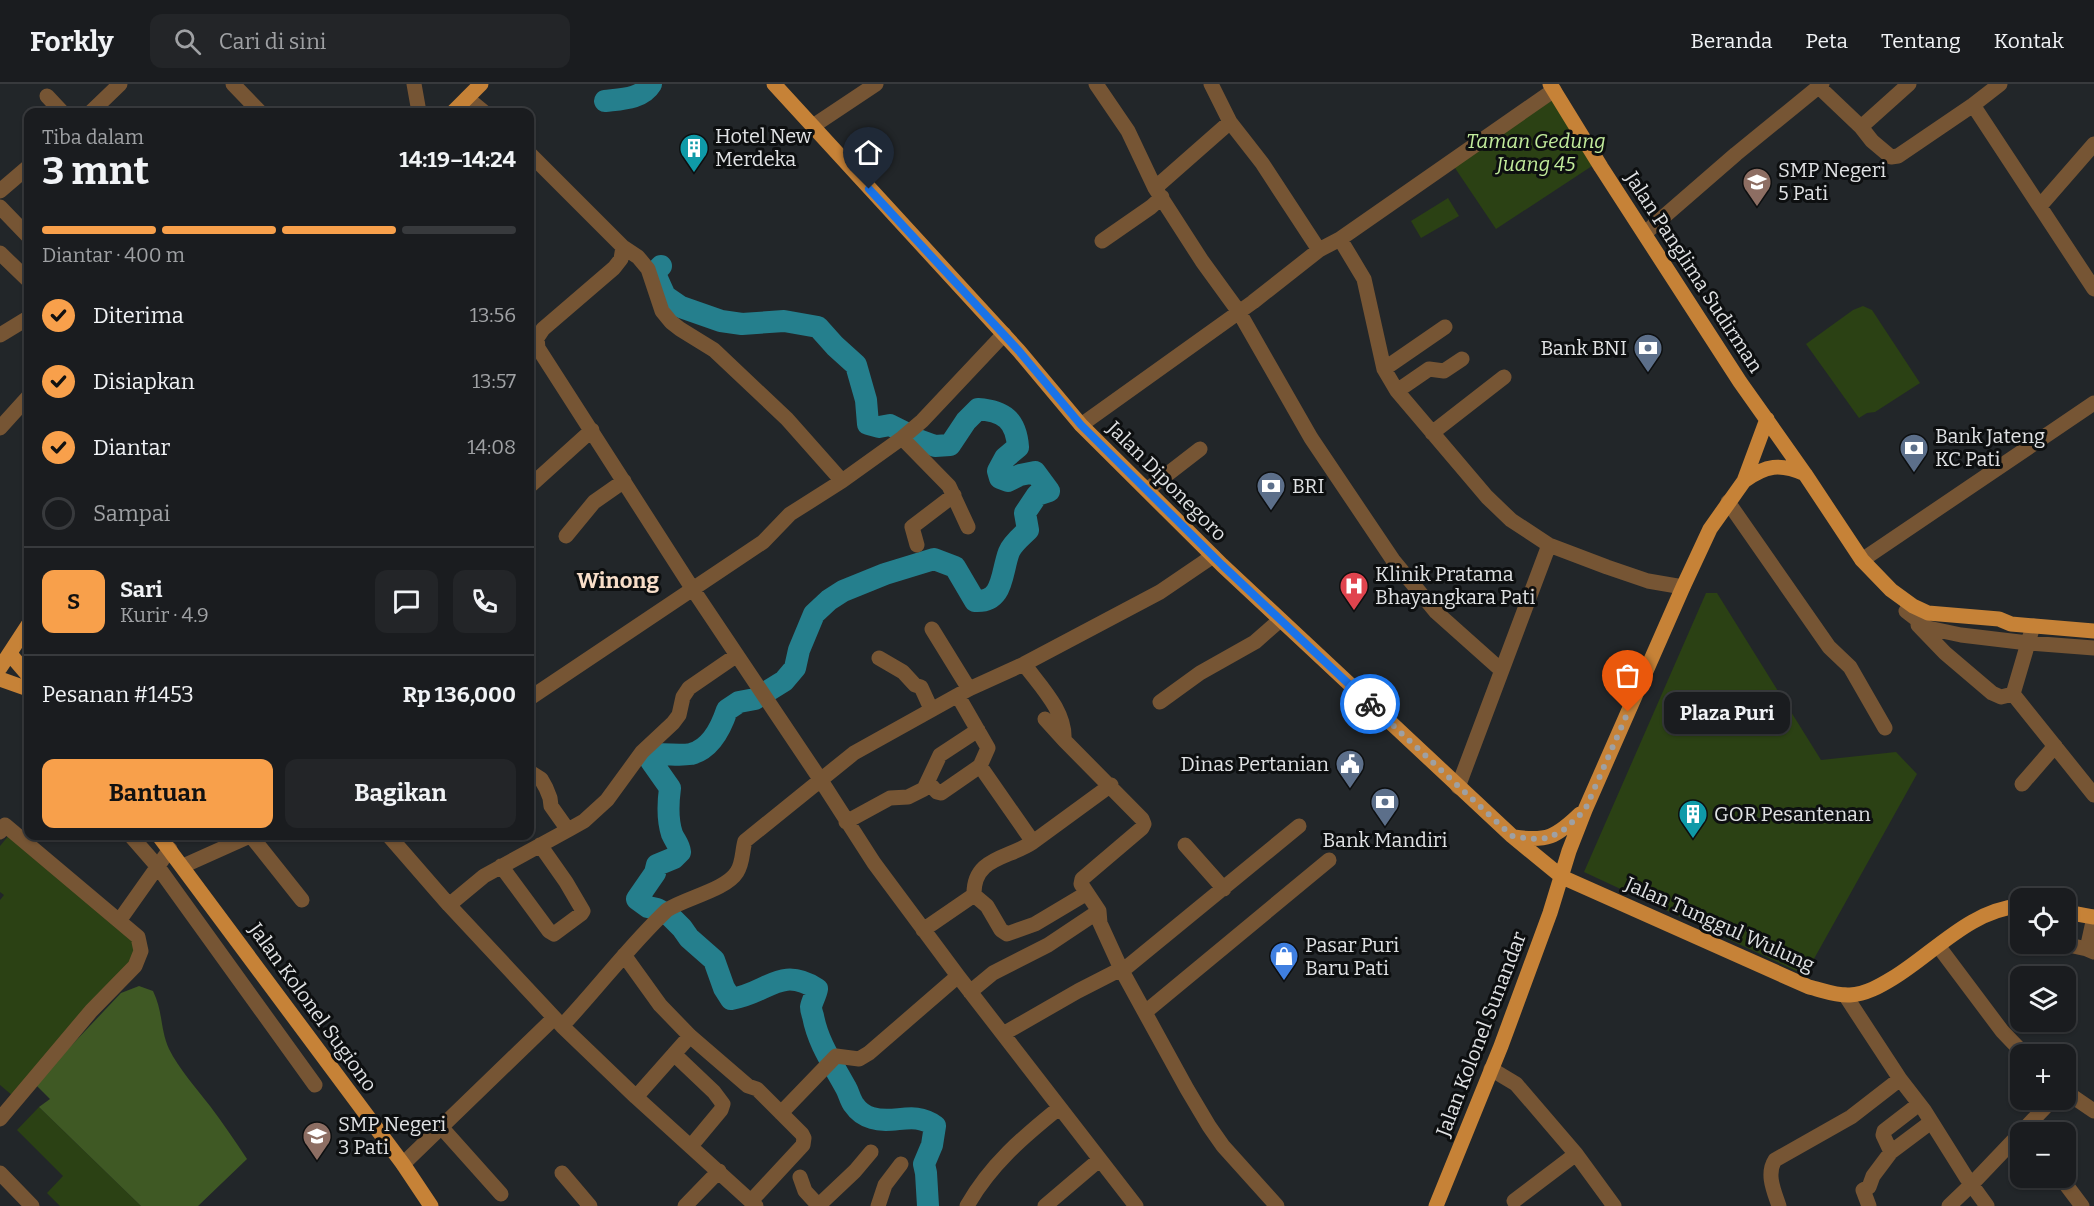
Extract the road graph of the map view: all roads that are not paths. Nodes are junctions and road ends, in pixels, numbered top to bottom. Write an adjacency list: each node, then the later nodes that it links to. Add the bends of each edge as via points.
1 (120, 84): 17 (street)
2 (233, 84): 18 (street)
3 (414, 84): 19 (street)
4 (481, 84): 14 (main road)
5 (774, 84): 23 (main road, Jalan Diponegoro)
6 (876, 84): 23 (street)
7 (1096, 84): 29 (street, via 1128,131)
8 (1211, 84): 22 (street)
9 (1909, 84): 24 (street)
10 (2001, 84): 15 (street)
11 (1821, 86): 24 (street); 33 (street)
12 (1552, 87): 33 (main road, Jalan Panglima Sudirman); 34 (street)
13 (47, 96): 16 (street)
14 (467, 98): 20 (main road); 21 (street)
15 (1973, 105): 24 (street, via 1898,156 1888,156); 30 (street)
16 (58, 108)
17 (95, 108)
18 (256, 108)
19 (418, 108)
20 (457, 108)
21 (479, 108)
22 (1230, 122): 29 (street); 37 (street)
23 (813, 126): 44 (main road, Jalan Diponegoro)
24 (1861, 128)
25 (2094, 144): 30 (street)
26 (534, 158): 36 (street)
27 (24, 169): 28 (street)
28 (0, 190)
29 (1159, 193): 35 (street, via 1151,207); 41 (street)
30 (2040, 206): 40 (street)
31 (0, 207): 32 (street)
32 (24, 232)
33 (1645, 233): 52 (main road, Jalan Panglima Sudirman)
34 (1340, 239): 37 (street); 47 (street, via 1364,279)
35 (1102, 241)
36 (623, 247): 55 (street, via 614,268 543,329 537,339 538,348); 61 (street, via 648,269 671,322 714,350 787,419)
37 (1319, 250): 41 (street)
38 (0, 253): 39 (street)
39 (24, 276)
40 (2094, 289)
41 (1239, 312): 53 (street); 89 (street, via 1311,438 1393,560 1436,612)
42 (24, 320): 45 (street)
43 (1445, 327): 47 (street)
44 (1004, 334): 53 (main road, Jalan Diponegoro); 57 (street)
45 (0, 335)
46 (1462, 360): 49 (street, via 1444,371 1429,369)
47 (1384, 369): 49 (street)
48 (1504, 377): 56 (street)
49 (1397, 391): 56 (street)
50 (24, 401): 54 (street)
51 (2094, 403): 72 (street)
52 (1767, 419): 59 (main road, Jalan Panglima Sudirman); 62 (main road)
53 (1081, 425): 64 (main road, Jalan Diponegoro)
54 (0, 428)
55 (592, 430): 60 (street); 63 (street)
56 (1432, 433): 70 (street, via 1511,520)
57 (902, 438): 61 (street); 65 (street)
58 (1200, 449): 64 (street)
59 (1806, 474): 62 (main road, via 1791,467 1774,466); 72 (main road, Jalan Panglima Sudirman)
60 (624, 481): 68 (street, via 594,502); 74 (street)
61 (842, 481): 74 (street, via 790,514 763,542)
62 (1744, 481): 66 (main road, Jalan Kolonel Sunandar)
63 (534, 482)
64 (1147, 490): 71 (main road, Jalan Diponegoro)
65 (954, 495): 67 (street); 69 (street, via 912,526)
66 (1728, 502): 73 (main road, Jalan Kolonel Sunandar, via 1710,529); 99 (street, via 1829,647 1850,667)
67 (968, 527)
68 (566, 536)
69 (917, 545)
70 (1549, 545): 73 (street, via 1648,581); 89 (street)
71 (1213, 556): 76 (main road, Jalan Diponegoro); 87 (street, via 1160,592)
72 (1862, 560): 75 (main road, via 1866,573 1878,587); 77 (main road, via 1899,598 1928,613 1999,619)
73 (1683, 587): 111 (main road, Jalan Kolonel Sunandar)
74 (692, 588): 85 (street); 95 (street)
75 (1906, 611): 77 (main road, via 1946,623 2000,627); 82 (street, via 1928,628); 94 (street, via 1932,640 1992,693 2001,697)
76 (1280, 620): 96 (street, via 1255,642); 109 (main road, Jalan Diponegoro)
77 (2011, 624): 78 (main road)
78 (2033, 626): 81 (main road); 82 (street)
79 (24, 629): 84 (main road)
80 (933, 629): 93 (street)
81 (2094, 631)
82 (2028, 643): 83 (street); 94 (street)
83 (2094, 648)
84 (5, 650): 88 (main road); 90 (main road)
85 (737, 655): 105 (street); 115 (street, via 689,688 673,723 642,752 607,800)
86 (879, 658): 97 (street, via 921,687)
87 (1024, 664): 93 (street); 101 (street, via 1051,699 1063,725)
88 (0, 668)
89 (1501, 670): 109 (street)
90 (24, 671)
91 (0, 679): 92 (main road)
92 (24, 688)
93 (963, 692): 97 (street); 100 (street)
94 (2013, 694): 102 (street)
95 (534, 695)
96 (1160, 702)
97 (931, 709): 105 (street, via 854,753)
98 (1045, 719): 101 (street)
99 (1885, 728)
100 (978, 730): 103 (street, via 988,748); 106 (street, via 940,755)
101 (1064, 740): 108 (street)
102 (2055, 746): 107 (street); 110 (street)
103 (980, 766): 106 (street, via 941,793); 122 (street)
104 (534, 775): 115 (street, via 546,788 550,806)
105 (820, 780): 112 (street); 144 (street, via 745,841 736,874 664,912)
106 (928, 782): 112 (street, via 916,794 890,798)
107 (2022, 784)
108 (1111, 785): 122 (street); 132 (street, via 1144,824 1082,879)
109 (1458, 787): 116 (main road, Jalan Diponegoro)
110 (2094, 795)
111 (1585, 810): 116 (main road, via 1549,838); 130 (main road, Jalan Kolonel Sunandar)
112 (846, 822): 141 (street)
113 (2, 826): 140 (street)
114 (1299, 826): 131 (street)
115 (568, 830): 123 (street)
116 (1512, 836): 130 (main road, Jalan Diponegoro)
117 (134, 840): 129 (street)
118 (162, 840): 125 (main road, Jalan Kolonel Sugiono)
119 (237, 840): 127 (street)
120 (246, 840): 134 (street)
121 (393, 840): 135 (street)
122 (1033, 842): 133 (street, via 990,862 974,881)
123 (540, 845): 128 (street); 128 (street, via 583,911 554,933)
124 (1185, 845): 131 (street)
125 (170, 849): 127 (main road, Jalan Kolonel Sugiono); 129 (street)
126 (1329, 860): 149 (street)
127 (183, 866): 177 (main road, Jalan Kolonel Sugiono)
128 (501, 866): 135 (street)
129 (158, 867): 140 (street); 158 (street)
130 (1562, 877): 148 (main road, Jalan Tunggul Wulung, via 1809,987); 155 (main road, Jalan Kolonel Sunandar)
131 (1224, 889): 145 (street)
132 (1087, 893): 133 (street, via 1035,924 1007,934); 137 (street)
133 (974, 895): 141 (street)
134 (302, 900)
135 (449, 905): 150 (street)
136 (2010, 908): 142 (main road, Jalan Tunggul Wulung, via 1971,923)
137 (1099, 911): 145 (street, via 1100,923); 147 (street, via 1048,945 993,973)
138 (2076, 914): 139 (main road)
139 (2094, 917): 143 (street)
140 (119, 921): 167 (street, via 138,937 141,951 135,966 91,1011)
141 (923, 930): 146 (street)
142 (1939, 947): 148 (main road, Jalan Tunggul Wulung, via 1876,988); 153 (street)
143 (2090, 951)
144 (624, 955): 150 (street, via 592,994); 152 (street, via 660,1005)
145 (1124, 968): 151 (street); 197 (street, via 1209,1126)
146 (958, 976): 147 (street); 166 (street, via 869,1053 859,1059 838,1056 830,1062)
147 (970, 992): 151 (street)
148 (1845, 995): 157 (street)
149 (1149, 1009)
150 (558, 1022): 160 (street); 170 (street)
151 (1003, 1034): 163 (street)
152 (690, 1036): 154 (street); 156 (street)
153 (2015, 1044)
154 (674, 1054): 159 (street); 160 (street)
155 (1491, 1069): 175 (street, via 1516,1084); 198 (main road, Jalan Kolonel Sunandar)
156 (731, 1072): 159 (street); 166 (street, via 758,1089)
157 (1900, 1079): 162 (street); 200 (street, via 1851,1117 1775,1160 1770,1168)
158 (315, 1085)
159 (714, 1092): 172 (street, via 723,1104 721,1110)
160 (636, 1097): 172 (street)
161 (2076, 1099): 165 (street)
162 (1919, 1104): 168 (street); 174 (street, via 1884,1131)
163 (1059, 1108): 176 (street); 194 (street, via 995,1165)
164 (2043, 1110): 169 (street)
165 (2094, 1111)
166 (781, 1113): 187 (street, via 802,1134 803,1145)
167 (0, 1119)
168 (1932, 1122): 174 (street); 183 (street)
169 (2032, 1122)
170 (442, 1128): 177 (street); 185 (street)
171 (2010, 1145): 183 (street)
172 (691, 1146): 179 (street)
173 (870, 1152): 192 (street)
174 (1891, 1152): 201 (street, via 1869,1187 1863,1190)
175 (1576, 1154): 186 (street); 199 (street)
176 (1100, 1160): 195 (street); 196 (street)
177 (403, 1164): 189 (main road, Jalan Kolonel Sugiono)
178 (901, 1164): 193 (street, via 885,1185)
179 (719, 1172): 187 (street); 191 (street)
180 (0, 1173): 188 (street)
181 (562, 1173): 190 (street)
182 (800, 1177): 192 (street, via 805,1191)
183 (1971, 1185): 202 (street); 203 (street)
184 (2068, 1188): 204 (street)
185 (501, 1194)
186 (1514, 1201)
187 (754, 1203)
188 (32, 1206)
189 (431, 1206)
190 (590, 1206)
191 (685, 1206)
192 (818, 1206)
193 (878, 1206)
194 (967, 1206)
195 (1045, 1206)
196 (1136, 1206)
197 (1277, 1206)
198 (1436, 1206)
199 (1614, 1206)
200 (1779, 1206)
201 (1869, 1206)
202 (1949, 1206)
203 (1987, 1206)
204 (2082, 1206)

